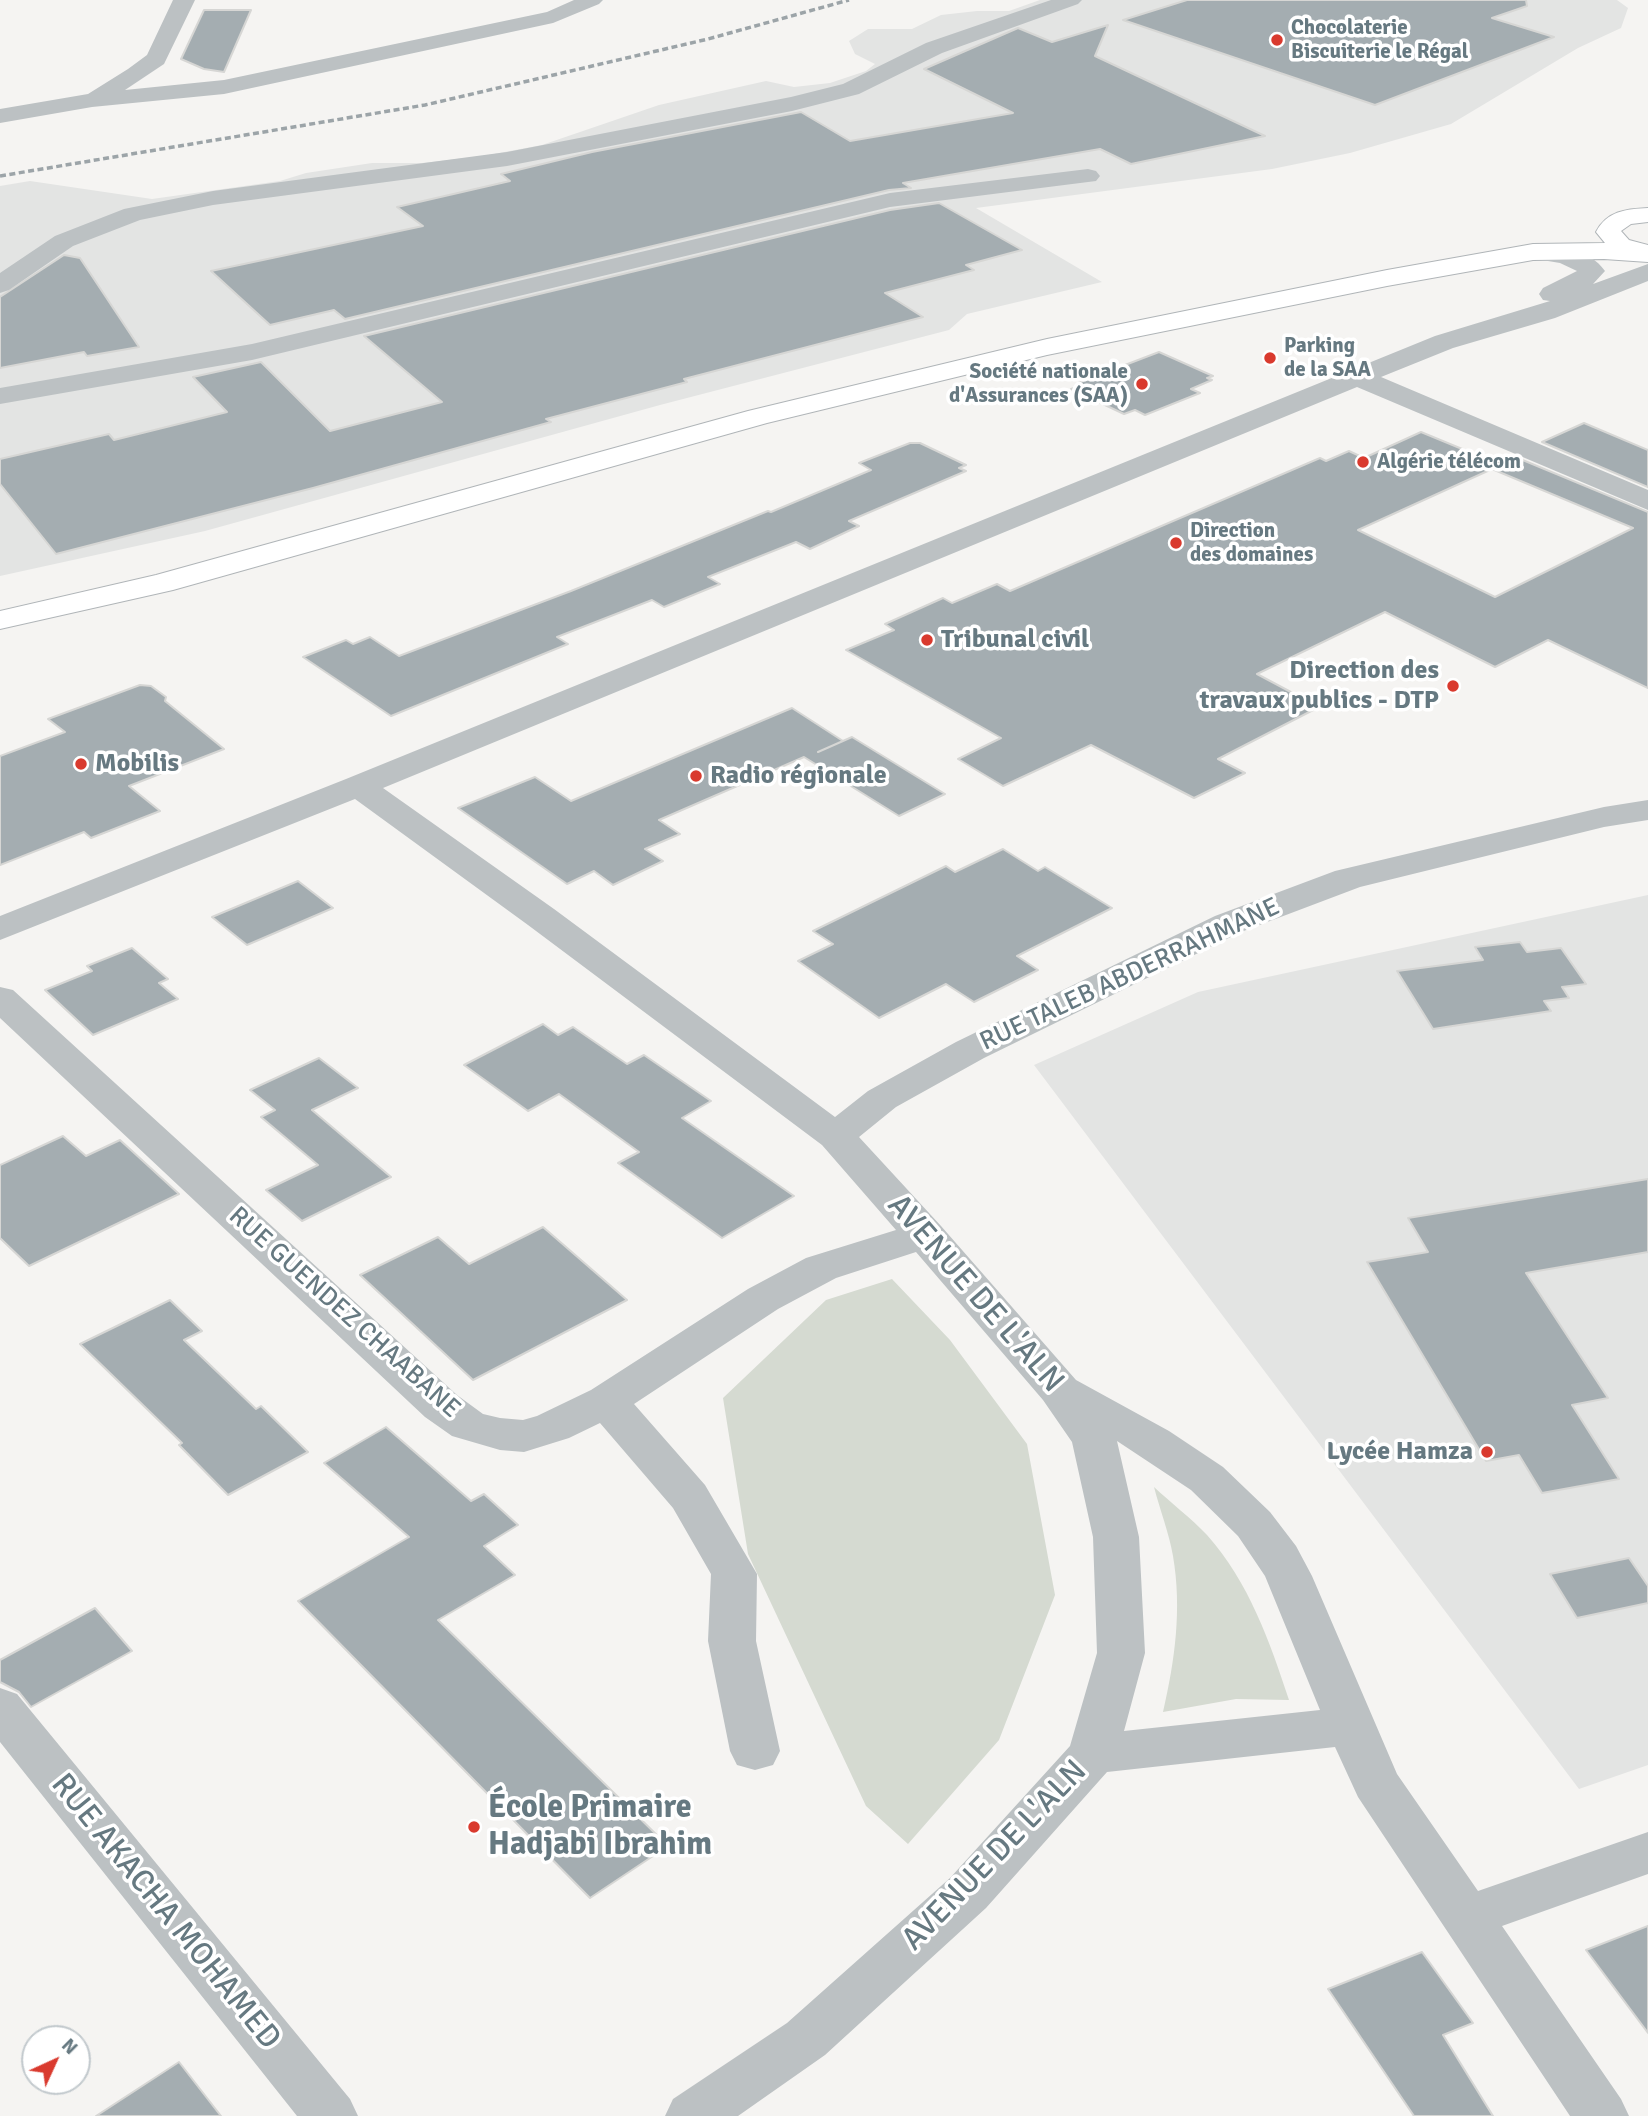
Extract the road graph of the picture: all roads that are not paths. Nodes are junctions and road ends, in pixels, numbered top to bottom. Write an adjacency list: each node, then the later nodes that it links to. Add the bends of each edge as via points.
1 (184, 0): 4 (street, via 156,59)
2 (592, 0): 4 (street, via 553,17 223,87)
3 (1071, 0): 10 (street, via 934,48 872,80 820,97 507,159 213,198 133,214 64,241)
4 (92, 100): 5 (street)
5 (0, 116)
6 (1088, 176): 13 (street, via 890,200 252,352)
7 (1620, 232): 8 (main road); 11 (street, via 1584,279); 15 (main road, via 1552,233 1208,296 943,352 738,402 148,565); 16 (main road, via 1142,326 932,374 758,417 175,579)
8 (1648, 253)
9 (1648, 272): 11 (street, via 1546,312)
10 (0, 285)
11 (1444, 342): 12 (street)
12 (1359, 378): 14 (street); 17 (street)
13 (0, 396)
14 (1648, 501)
15 (0, 599)
16 (0, 620)
17 (358, 786): 19 (street); 21 (street, AVENUE DE L'ALN)
18 (1648, 810): 21 (street, RUE TALEB ABDERRAHMANE, via 1348,879 1227,924 970,1050 882,1099)
19 (0, 929)
20 (0, 998): 24 (street, RUE GUENDEZ CHAABANE, via 441,1406 468,1425 524,1436)
21 (836, 1136): 22 (street, AVENUE DE L'ALN)
22 (926, 1235): 23 (street, AVENUE DE L'ALN); 24 (street, RUE GUENDEZ CHAABANE, via 821,1268 763,1299)
23 (1059, 1389): 26 (street, via 1156,1441 1238,1506 1275,1550); 28 (street, AVENUE DE L'ALN, via 1094,1440 1116,1537 1121,1654)
24 (607, 1401): 27 (street, via 689,1497 734,1574 733,1641)
25 (0, 1707): 31 (street, RUE AKACHA MOHAMED)
26 (1351, 1726): 28 (street); 30 (street, via 1376,1783)
27 (755, 1751)
28 (1093, 1754): 32 (street, AVENUE DE L'ALN, via 948,1912 806,2039)
29 (1648, 1853): 30 (street)
30 (1468, 1916): 33 (street)
31 (330, 2116)
32 (693, 2116)
33 (1601, 2116)

